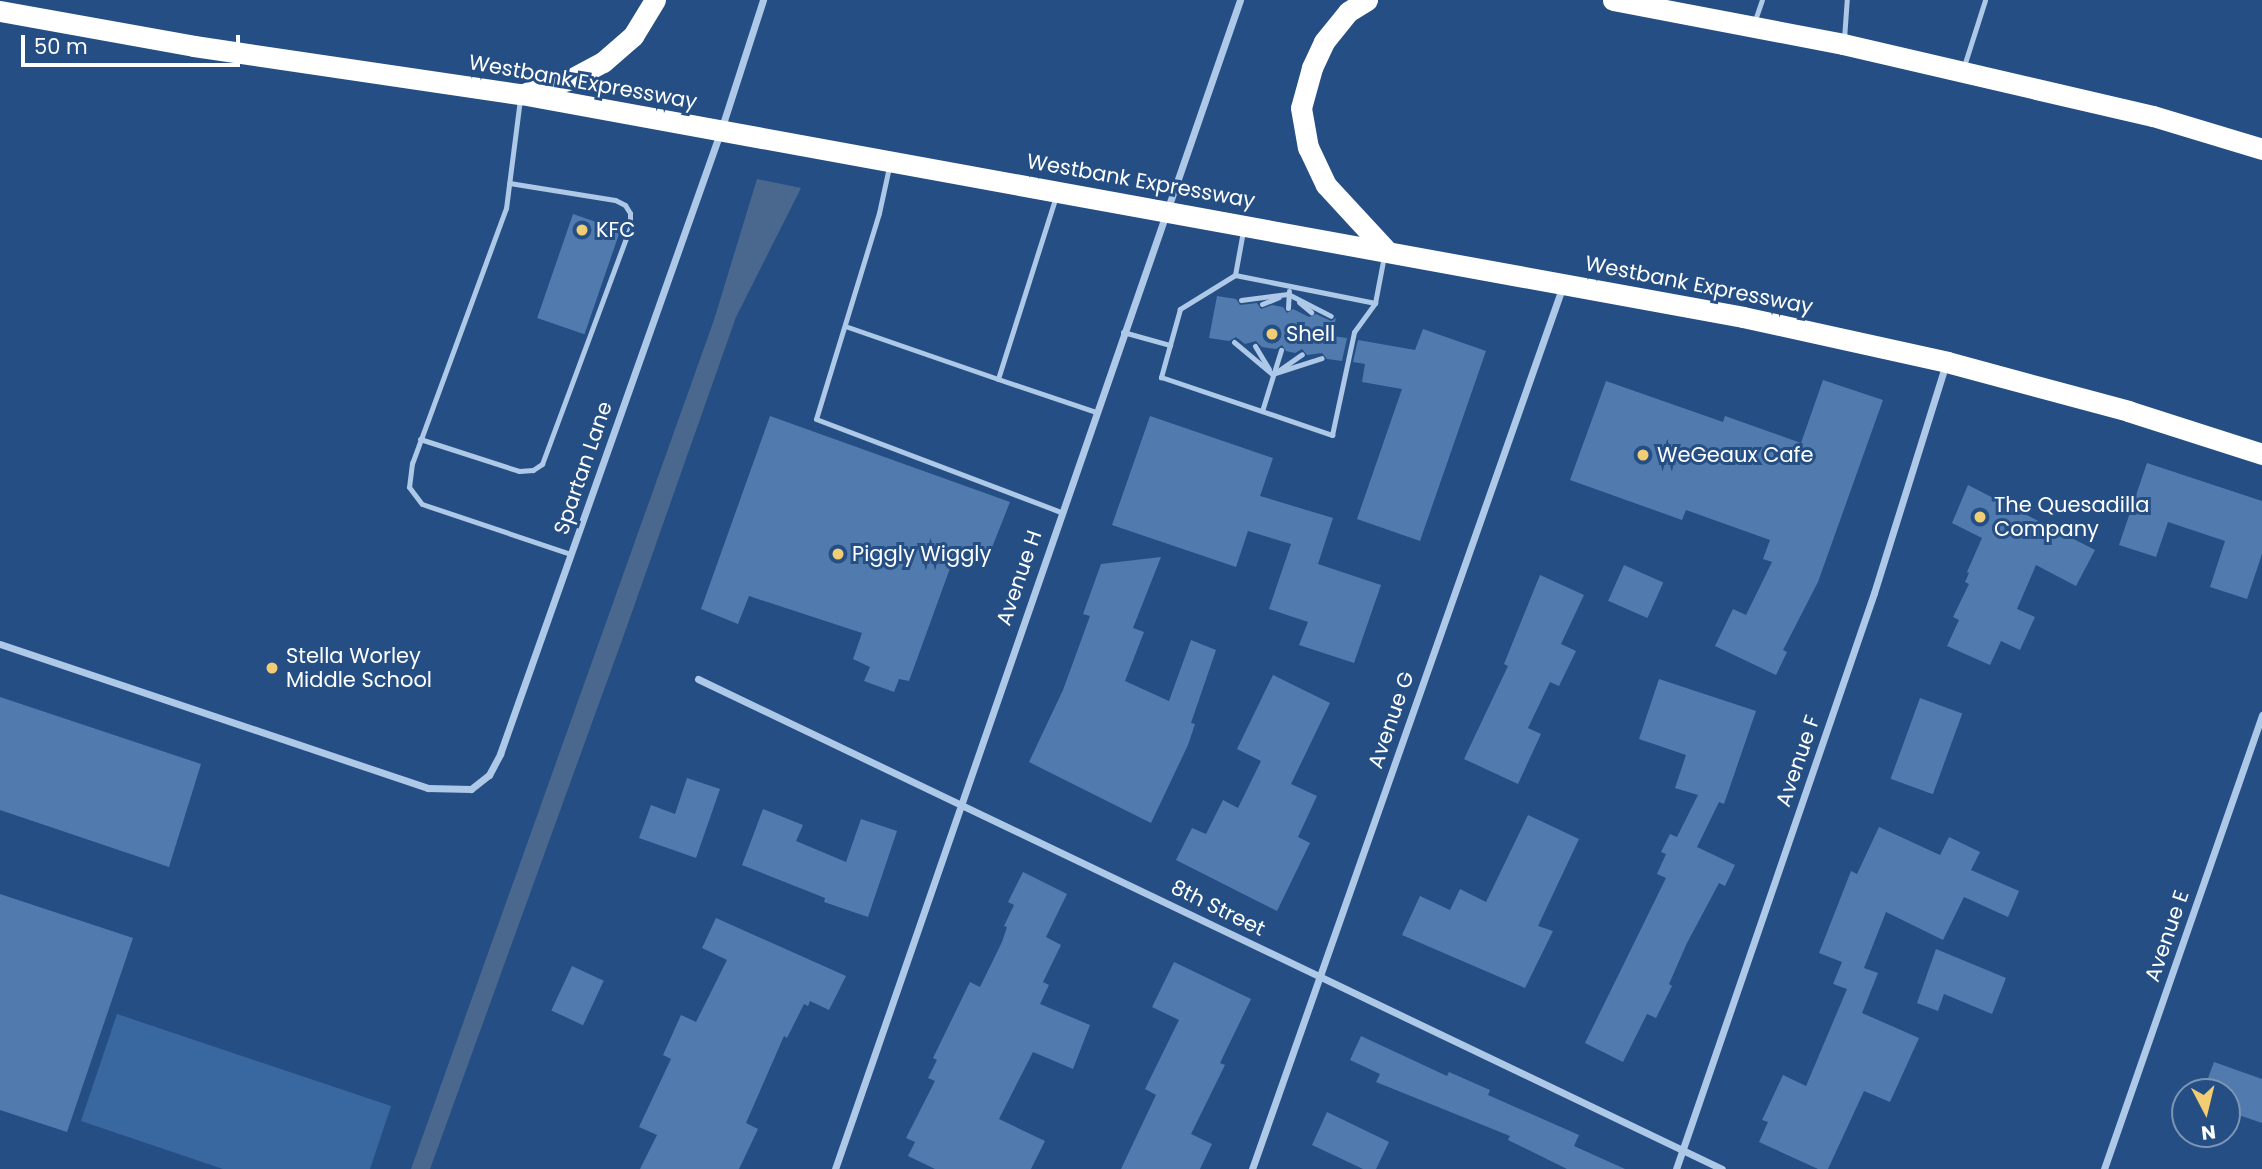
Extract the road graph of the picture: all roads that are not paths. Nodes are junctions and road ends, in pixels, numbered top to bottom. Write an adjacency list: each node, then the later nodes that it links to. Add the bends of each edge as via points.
1 (654, 0): 13 (highway, via 632,36 603,62 571,79)
2 (763, 0): 14 (street, Spartan Lane)
3 (1240, 0): 19 (street, Avenue H)
4 (1367, 0): 21 (highway, via 1348,12 1324,41 1301,107 1308,147 1326,185)
5 (1613, 0): 10 (highway)
6 (1762, 0): 10 (lane)
7 (1847, 0): 11 (lane)
8 (1985, 0): 12 (lane)
9 (0, 11): 13 (highway, Westbank Expressway, via 194,46)
10 (1753, 27): 11 (highway)
11 (1843, 44): 12 (highway)
12 (1962, 72): 15 (highway, via 2153,116)
13 (521, 94): 14 (highway, Westbank Expressway); 17 (lane)
14 (721, 130): 16 (highway, Westbank Expressway); 48 (street, Spartan Lane)
15 (2262, 149)
16 (891, 161): 18 (highway, Westbank Expressway); 32 (lane)
17 (509, 183): 45 (lane, via 502,218); 45 (lane, via 615,200 630,214 630,227 542,464 519,471)
18 (1058, 191): 19 (highway, Westbank Expressway); 42 (lane)
19 (1165, 210): 20 (highway, Westbank Expressway); 33 (street, Avenue H)
20 (1245, 225): 21 (highway, Westbank Expressway); 22 (lane)
21 (1385, 249): 23 (highway, Westbank Expressway); 27 (lane)
22 (1235, 275): 24 (lane); 35 (lane, via 1180,309)
23 (1564, 283): 40 (highway, Westbank Expressway); 53 (street, Avenue G)
24 (1291, 286): 25 (lane); 27 (lane)
25 (1288, 294): 26 (lane); 28 (lane); 29 (lane); 30 (lane); 31 (lane)
26 (1241, 300)
27 (1375, 303): 43 (lane, via 1354,332 1332,435)
28 (1262, 304)
29 (1288, 308)
30 (1311, 312)
31 (1331, 316)
32 (845, 326): 42 (lane); 47 (lane, via 816,419)
33 (1124, 331): 35 (lane); 44 (street, Avenue H)
34 (1234, 342): 41 (lane)
35 (1170, 345): 43 (lane, via 1161,377)
36 (1255, 346): 41 (lane)
37 (1281, 350): 41 (lane)
38 (1302, 354): 41 (lane)
39 (1322, 358): 41 (lane)
40 (1947, 362): 46 (highway, Westbank Expressway); 54 (street, Avenue F, via 1874,593)
41 (1272, 374): 43 (lane)
42 (998, 379): 44 (lane)
43 (1262, 411)
44 (1096, 412): 47 (street, Avenue H)
45 (421, 439): 48 (lane, via 408,487 422,504)
46 (2262, 454)
47 (1061, 512): 52 (street, Avenue H)
48 (571, 554): 49 (street, Spartan Lane, via 500,754 489,775 471,789 417,784)
49 (0, 644)
50 (698, 679): 52 (street, 8th Street)
51 (2262, 715): 59 (street, Avenue E)
52 (960, 802): 53 (street, 8th Street); 55 (street, Avenue H)
53 (1319, 976): 54 (street, 8th Street); 56 (street, Avenue G)
54 (1682, 1150): 57 (street, Avenue F); 58 (street, 8th Street)
55 (835, 1169)
56 (1252, 1169)
57 (1676, 1169)
58 (1722, 1169)
59 (2104, 1169)

